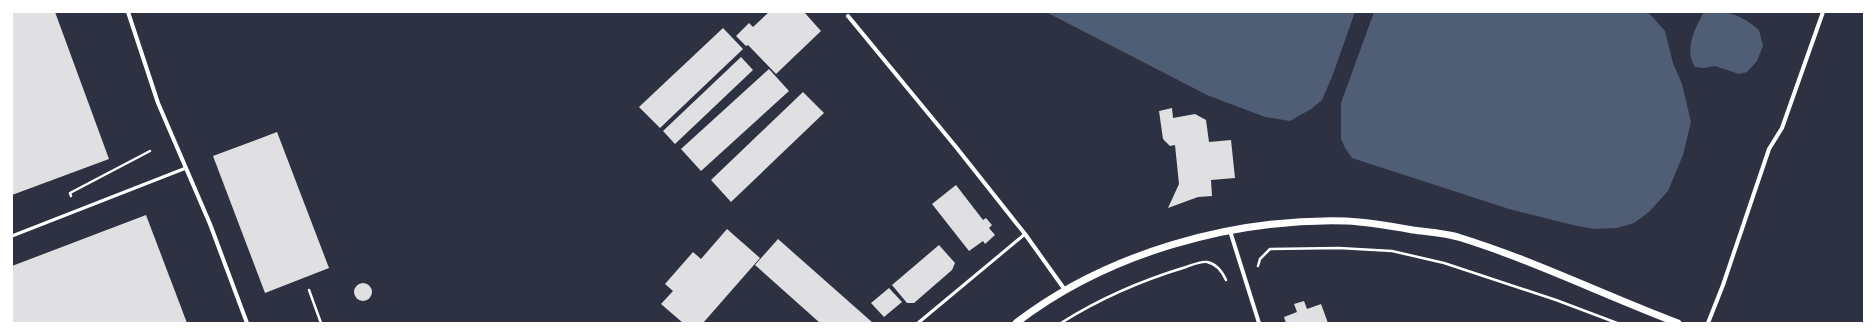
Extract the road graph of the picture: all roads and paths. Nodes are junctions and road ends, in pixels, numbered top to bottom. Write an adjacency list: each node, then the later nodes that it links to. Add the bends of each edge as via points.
1 (128, 12): 5 (street, via 158,103)
2 (1822, 12): 22 (street, via 1782,128 1769,149)
3 (848, 16): 8 (street)
4 (150, 151): 6 (path, via 70,193)
5 (186, 168): 6 (lane); 14 (street)
6 (77, 211): 9 (lane)
7 (1230, 231): 13 (street, via 1187,240 1118,264); 19 (street); 21 (street, via 1271,224 1347,221 1456,237 1562,275)
8 (1025, 234): 13 (street); 16 (lane)
9 (12, 236)
10 (1258, 269): 20 (path, via 1260,259 1270,249 1339,248 1392,251 1444,263)
11 (1226, 280): 18 (path, via 1222,271 1214,265 1205,262 1192,265 1103,300)
12 (309, 290): 15 (path)
13 (1064, 290): 17 (street)
14 (247, 323)
15 (321, 323)
16 (918, 323)
17 (1016, 323)
18 (1061, 323)
19 (1259, 323)
20 (1617, 323)
21 (1678, 323)
22 (1708, 323)

